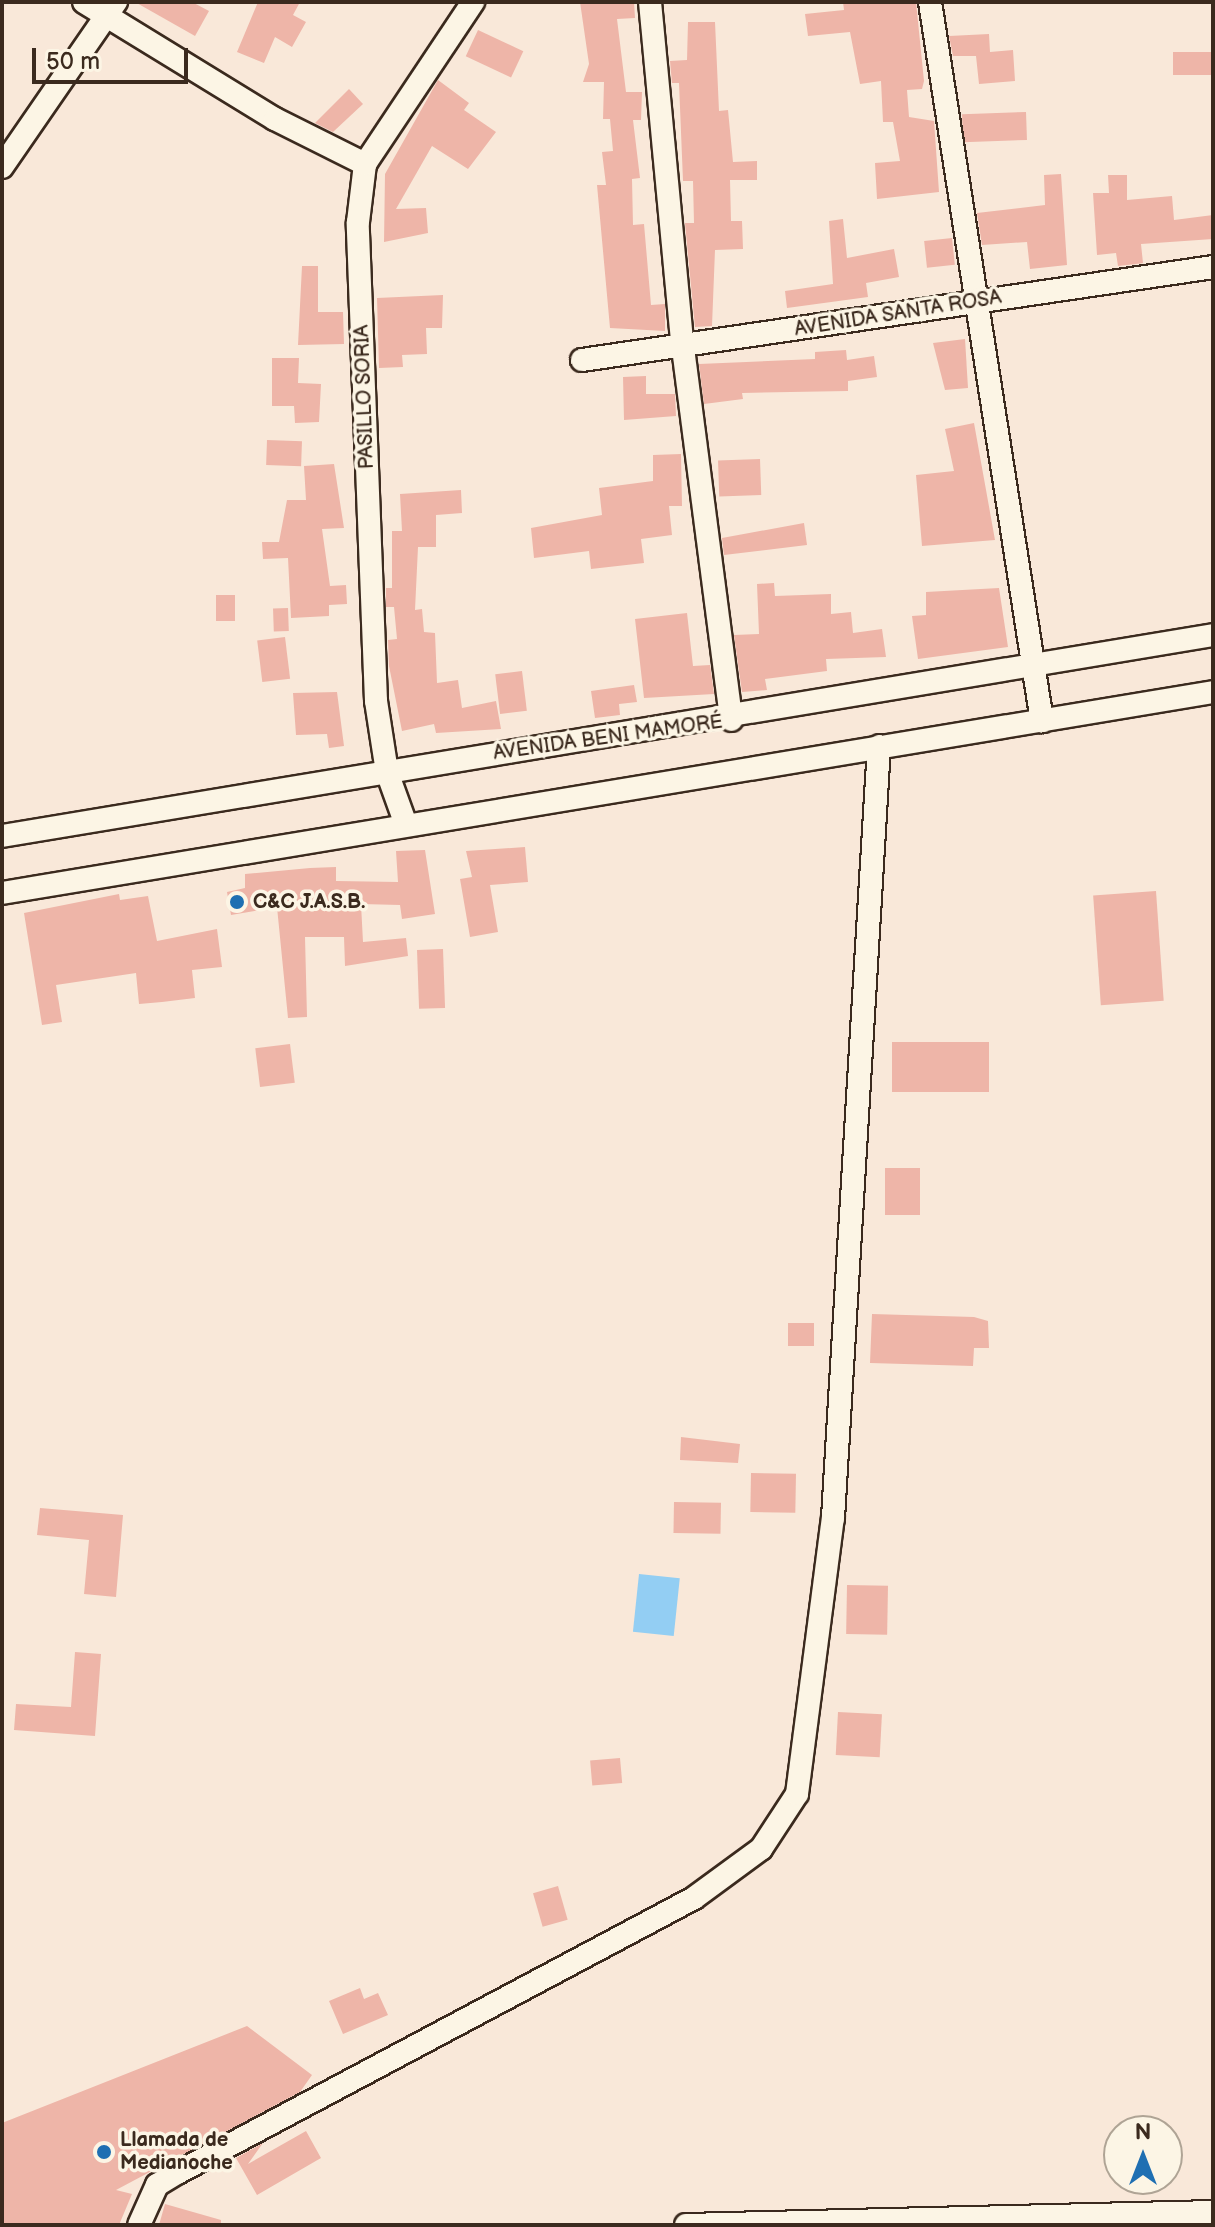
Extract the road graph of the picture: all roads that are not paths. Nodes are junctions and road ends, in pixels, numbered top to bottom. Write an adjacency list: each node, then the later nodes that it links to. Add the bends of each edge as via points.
1 (84, 2): 5 (street)
2 (473, 2): 6 (street, PASILLO SORIA)
3 (650, 2): 10 (street)
4 (930, 2): 9 (street)
5 (111, 10): 6 (street); 7 (street)
6 (365, 164): 18 (street, PASILLO SORIA, via 358,222 376,701)
7 (2, 167)
8 (1213, 267): 9 (street, AVENIDA SANTA ROSA)
9 (973, 302): 10 (street, AVENIDA SANTA ROSA); 13 (street)
10 (683, 348): 11 (street, AVENIDA SANTA ROSA); 15 (street)
11 (582, 360)
12 (1213, 635): 13 (street, AVENIDA BENI MAMORÉ)
13 (1029, 665): 15 (street, AVENIDA BENI MAMORÉ); 16 (street)
14 (1213, 692): 16 (street)
15 (731, 720): 18 (street, AVENIDA BENI MAMORÉ)
16 (1042, 721): 17 (street)
17 (879, 746): 19 (street); 23 (street, via 833,1518 797,1794 761,1849 694,1898 179,2172 157,2185)
18 (387, 772): 19 (street, PASILLO SORIA); 20 (street, AVENIDA BENI MAMORÉ)
19 (405, 822): 21 (street)
20 (2, 836)
21 (2, 893)
22 (1209, 2217): 24 (street)
23 (139, 2225)
24 (686, 2225)

